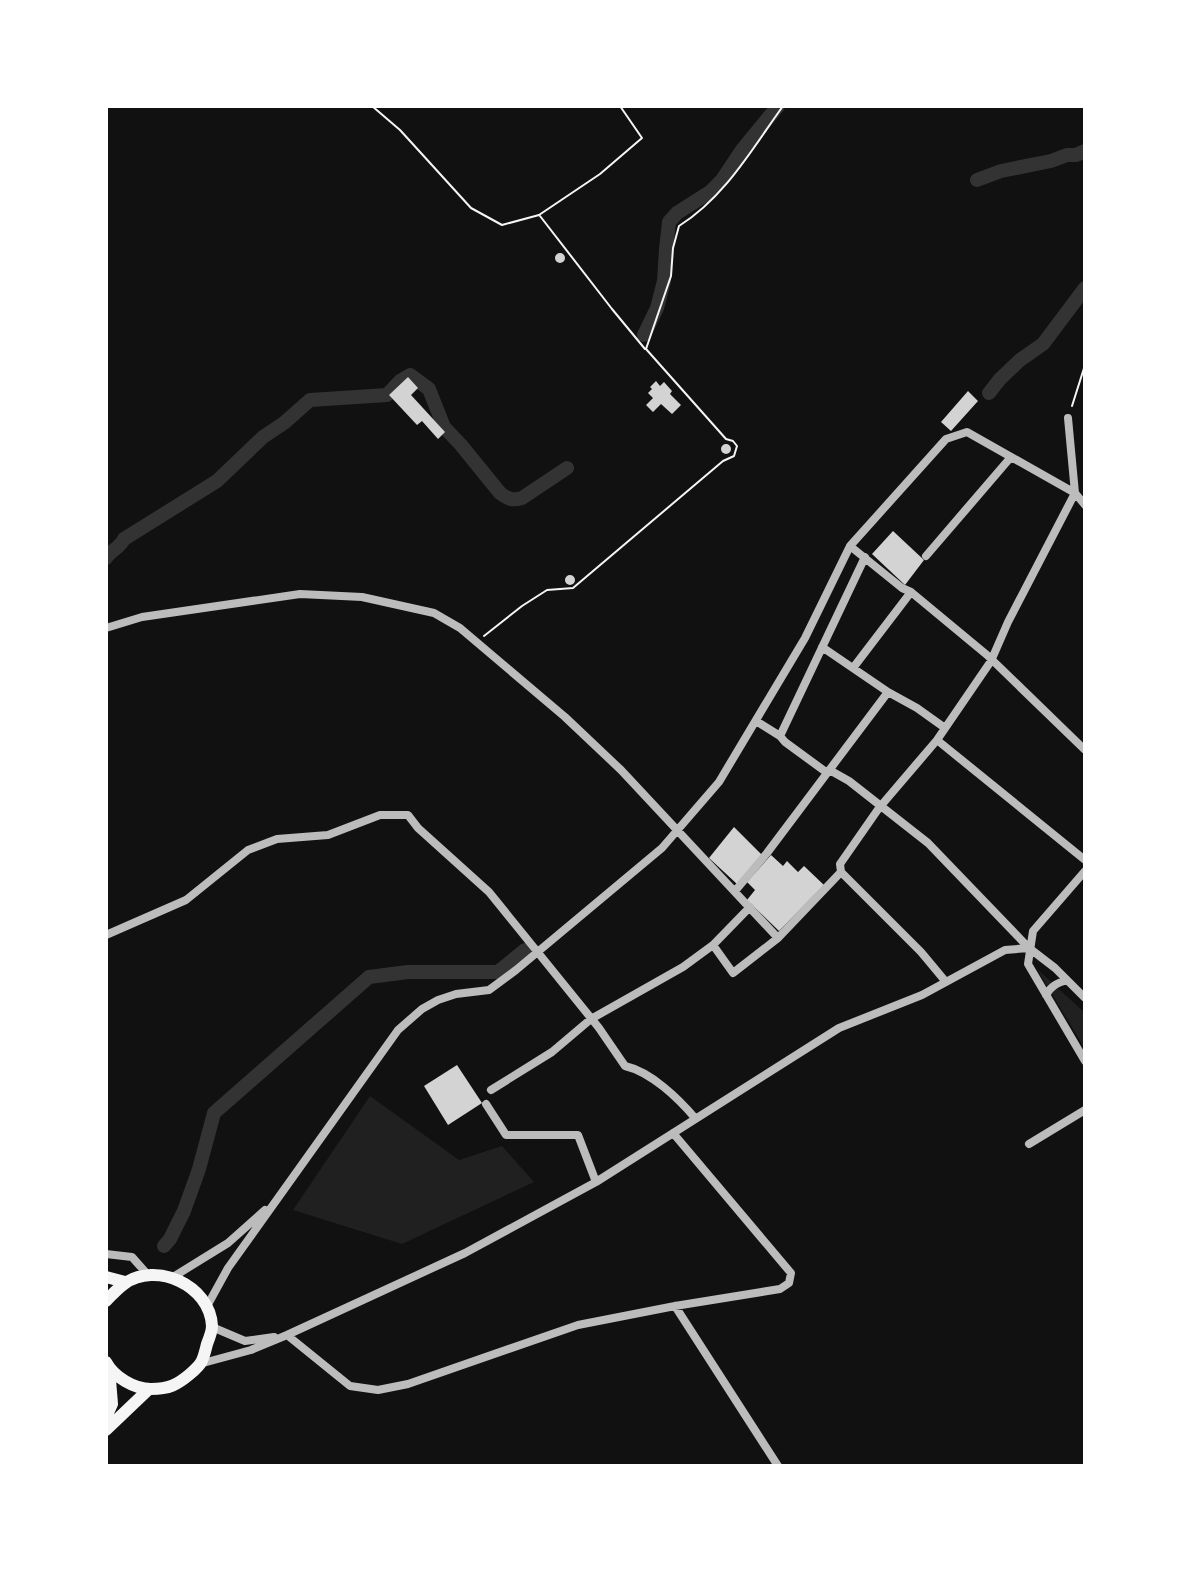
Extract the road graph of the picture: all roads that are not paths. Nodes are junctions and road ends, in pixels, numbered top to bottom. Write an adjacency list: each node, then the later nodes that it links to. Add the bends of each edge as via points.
1 (1068, 418): 3 (street)
2 (1011, 457): 3 (street); 5 (street, via 967,432 946,439); 6 (street)
3 (1075, 493): 4 (street); 11 (street)
4 (1085, 505)
5 (850, 546): 7 (street); 14 (street)
6 (926, 556)
7 (865, 557): 8 (street); 10 (street)
8 (911, 592): 11 (street); 12 (street)
9 (106, 628): 21 (street, via 142,617 300,594 362,597 434,613 477,641 576,727)
10 (822, 647): 12 (street); 16 (street)
11 (991, 661): 15 (street); 18 (street)
12 (853, 668): 13 (street)
13 (888, 692): 15 (street); 19 (street)
14 (756, 721): 16 (street); 21 (street, via 719,782)
15 (945, 728): 17 (street)
16 (780, 736): 19 (street)
17 (937, 740): 20 (street); 22 (street)
18 (1085, 750)
19 (826, 772): 20 (street); 25 (street)
20 (882, 805): 24 (street, via 840,864); 30 (street, via 928,843)
21 (679, 831): 25 (street); 31 (street)
22 (1085, 860)
23 (1085, 871): 30 (street, via 1033,931)
24 (841, 872): 28 (street); 33 (street)
25 (735, 891): 26 (street)
26 (750, 907): 28 (street); 29 (street)
27 (106, 935): 31 (street, via 186,900 248,850 277,839 328,835 380,815 408,815 489,892)
28 (778, 938): 29 (street, via 733,973)
29 (713, 945): 36 (street)
30 (1029, 948): 32 (street); 33 (street, via 1005,950); 34 (street, via 1028,964)
31 (538, 953): 36 (street); 45 (street, via 489,990 438,1000 398,1030)
32 (1067, 980): 34 (street); 35 (street)
33 (946, 982): 41 (street, via 839,1028)
34 (1046, 995): 37 (street)
35 (1085, 998)
36 (591, 1019): 38 (street, via 552,1052); 41 (street, via 625,1066 678,1098)
37 (1085, 1061)
38 (491, 1090)
39 (486, 1104): 44 (street, via 506,1135 578,1135)
40 (1085, 1110): 43 (street)
41 (695, 1118): 42 (street)
42 (673, 1133): 44 (street); 52 (street, via 791,1273 789,1283 780,1289)
43 (1029, 1144)
44 (596, 1182): 55 (street, via 465,1253)
45 (277, 1199): 49 (street, via 228,1243); 53 (street)
46 (106, 1254): 47 (street, via 132,1257)
47 (148, 1275): 49 (main road); 50 (main road)
48 (106, 1277): 50 (main road)
49 (173, 1277): 53 (main road, via 194,1290)
50 (125, 1282): 51 (main road)
51 (106, 1301)
52 (675, 1306): 55 (street, via 578,1325 378,1390 350,1386); 61 (street)
53 (206, 1308): 54 (main road)
54 (212, 1327): 55 (street, via 245,1341); 56 (main road)
55 (287, 1335): 56 (street)
56 (203, 1363): 58 (main road, via 176,1385)
57 (108, 1365): 58 (main road, via 127,1383); 59 (main road, via 112,1404)
58 (149, 1389): 60 (main road)
59 (106, 1417)
60 (106, 1430)
61 (778, 1466)

